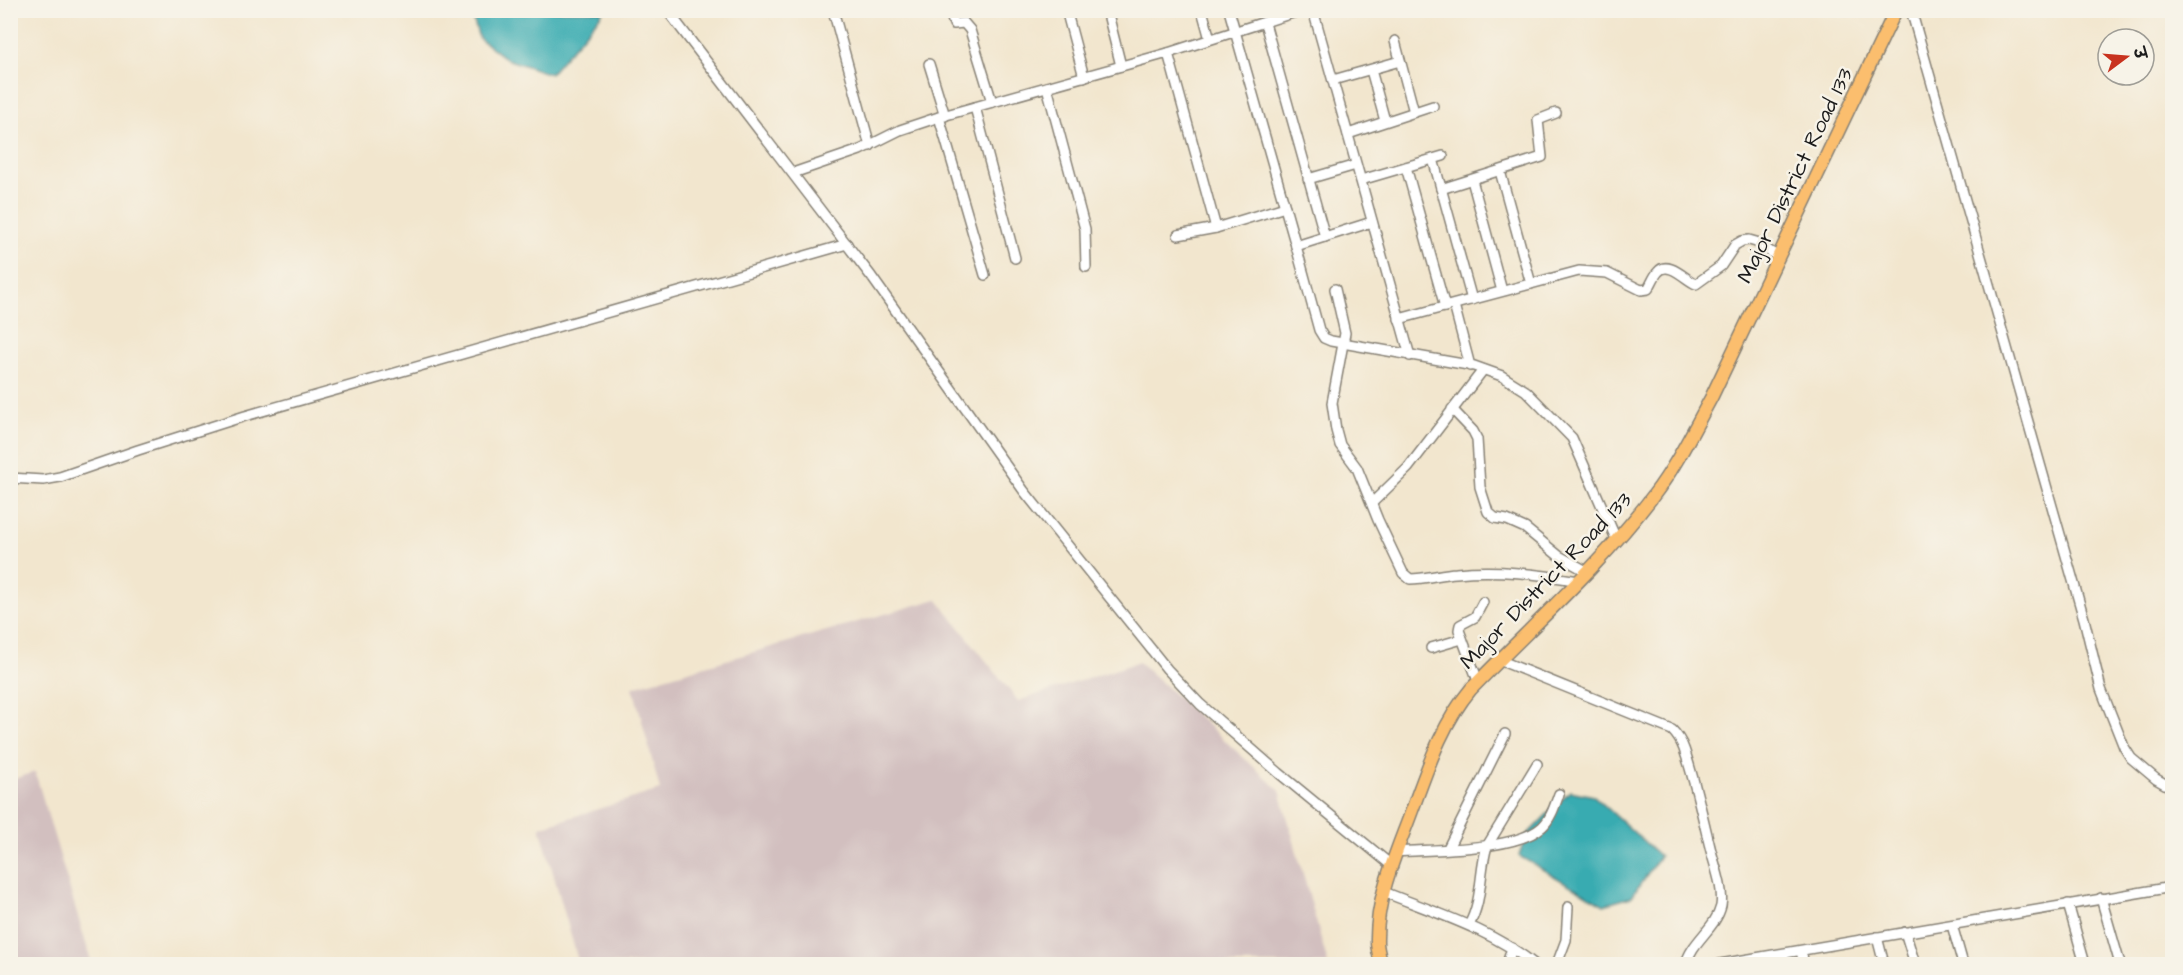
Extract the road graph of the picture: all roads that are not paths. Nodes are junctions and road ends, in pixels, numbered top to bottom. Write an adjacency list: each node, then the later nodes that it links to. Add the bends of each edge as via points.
1 (667, 10): 36 (street)
2 (833, 10): 32 (street)
3 (949, 10): 24 (street, via 954,24 964,23 970,30)
4 (1107, 10): 19 (street)
5 (1202, 10): 14 (street)
6 (1229, 10): 13 (street)
7 (1302, 10): 12 (street)
8 (1313, 10): 22 (street)
9 (1896, 10): 48 (main road, Major District Road 133)
10 (1911, 10): 74 (street, via 2101,689 2131,758)
11 (1068, 16): 21 (street)
12 (1265, 22): 13 (street); 37 (street)
13 (1235, 32): 14 (street); 41 (street)
14 (1210, 39): 16 (street)
15 (1395, 41): 17 (street)
16 (1168, 53): 19 (street); 43 (street)
17 (1400, 61): 20 (street); 27 (street)
18 (929, 64): 29 (street)
19 (1121, 66): 21 (street)
20 (1371, 70): 22 (street); 30 (street)
21 (1084, 77): 23 (street)
22 (1333, 80): 31 (street)
23 (1047, 87): 24 (street); 50 (street, via 1084,229)
24 (993, 102): 26 (street)
25 (1433, 106): 27 (street)
26 (975, 107): 29 (street); 49 (street)
27 (1414, 112): 30 (street)
28 (1556, 113): 35 (street, via 1538,120 1542,157)
29 (942, 116): 32 (street, via 900,130); 51 (street)
30 (1385, 121): 31 (street)
31 (1348, 134): 33 (street)
32 (870, 146): 36 (street)
33 (1356, 165): 37 (street); 38 (street)
34 (1406, 167): 38 (street); 40 (street, via 1438,158); 56 (street)
35 (1500, 171): 39 (street); 52 (street)
36 (794, 173): 46 (street)
37 (1308, 179): 45 (street)
38 (1361, 180): 42 (street)
39 (1472, 180): 40 (street); 54 (street)
40 (1442, 189): 55 (street)
41 (1286, 207): 43 (street); 47 (street)
42 (1372, 222): 45 (street); 57 (street)
43 (1216, 228): 44 (street)
44 (1178, 235)
45 (1325, 237): 47 (street)
46 (847, 244): 63 (street, via 245,416 60,477); 79 (street, via 1024,491 1167,669 1200,704)
47 (1296, 246): 58 (street, via 1319,330 1324,338)
48 (1778, 257): 52 (street, via 1749,240 1735,245 1721,266 1696,284 1663,268 1648,289 1641,290 1607,273 1592,271); 65 (main road, Major District Road 133, via 1685,446 1655,494)
49 (1016, 258)
50 (1086, 267)
51 (985, 275)
52 (1531, 284): 54 (street)
53 (1335, 289): 58 (street, via 1345,326)
54 (1502, 291): 55 (street)
55 (1472, 300): 56 (street)
56 (1450, 306): 57 (street); 60 (street)
57 (1399, 319): 59 (street)
58 (1344, 344): 59 (street); 64 (street, via 1332,403 1336,430)
59 (1410, 356): 60 (street)
60 (1470, 366): 61 (street)
61 (1483, 369): 62 (street); 65 (street, via 1526,391 1572,438)
62 (1452, 409): 64 (street, via 1408,468); 66 (street, via 1477,439 1480,487 1488,512 1524,528)
63 (10, 478)
64 (1372, 503): 66 (street, via 1403,573 1410,579 1488,572)
65 (1617, 541): 66 (main road, Major District Road 133)
66 (1583, 576): 70 (main road, Major District Road 133)
67 (1483, 602): 68 (street, via 1475,617 1460,625)
68 (1462, 639): 69 (street); 71 (street)
69 (1431, 648)
70 (1499, 660): 71 (main road, Major District Road 133); 95 (street, via 1672,730 1679,737 1719,882 1721,905)
71 (1478, 681): 78 (main road, Major District Road 133, via 1442,734)
72 (1505, 734): 77 (street)
73 (1537, 764): 76 (street)
74 (2172, 788)
75 (1559, 794): 76 (street, via 1538,831)
76 (1487, 846): 77 (street); 86 (street, via 1479,901)
77 (1448, 848): 78 (street)
78 (1397, 852): 79 (main road, Major District Road 133)
79 (1391, 865): 81 (main road, Major District Road 133)
80 (2172, 887): 82 (street)
81 (1384, 892): 86 (street); 91 (main road, Major District Road 133, via 1377,938)
82 (2101, 898): 83 (street); 102 (street)
83 (2068, 904): 85 (street); 101 (street)
84 (1568, 906): 94 (street, via 1566,940)
85 (1952, 924): 87 (street); 100 (street)
86 (1469, 925): 89 (street)
87 (1905, 932): 88 (street); 99 (street)
88 (1877, 937): 90 (street); 98 (street)
89 (1512, 948): 92 (street); 93 (street)
90 (1800, 951): 96 (street); 97 (street)
91 (1381, 964)
92 (1507, 964)
93 (1534, 964)
94 (1557, 964)
95 (1686, 964)
96 (1720, 964)
97 (1804, 964)
98 (1884, 964)
99 (1915, 964)
100 (1964, 964)
101 (2085, 964)
102 (2120, 964)

